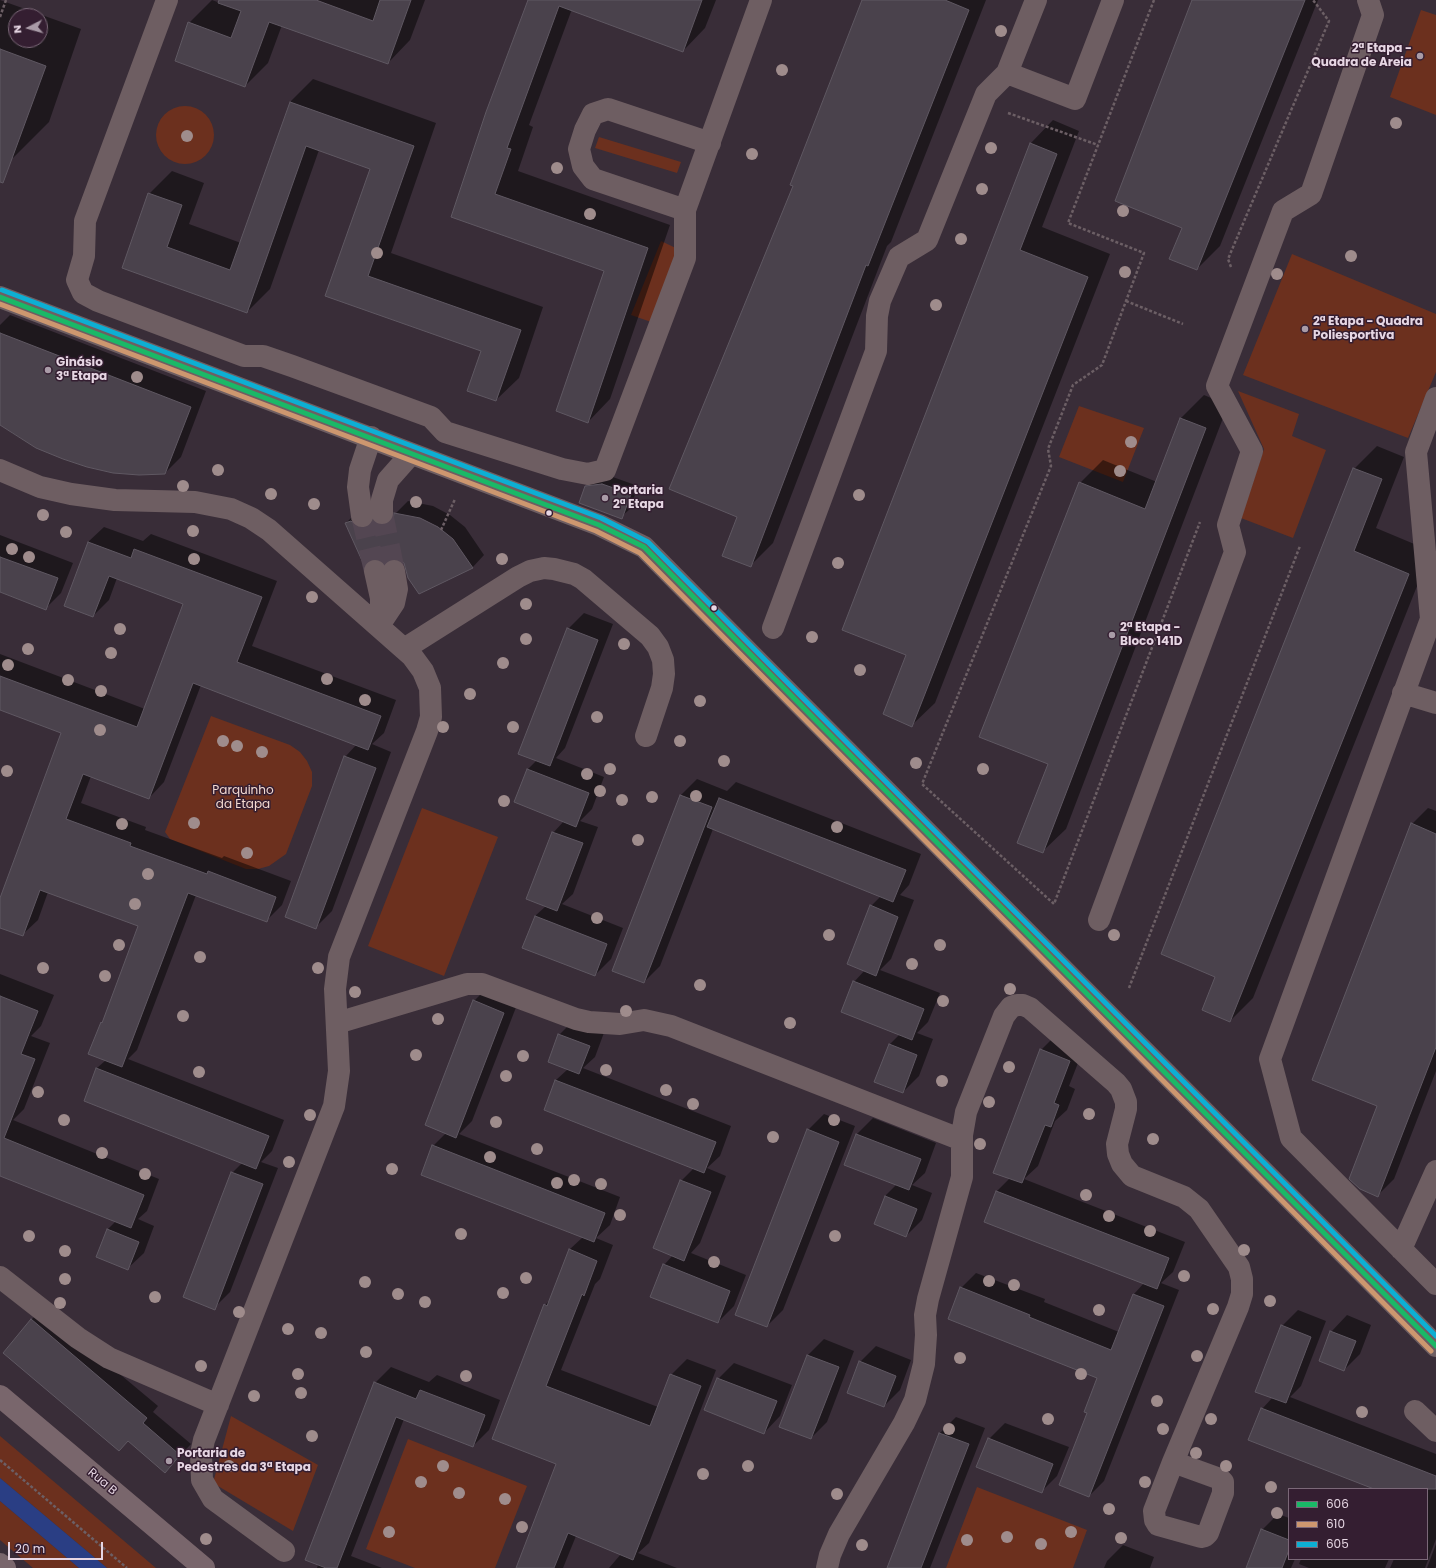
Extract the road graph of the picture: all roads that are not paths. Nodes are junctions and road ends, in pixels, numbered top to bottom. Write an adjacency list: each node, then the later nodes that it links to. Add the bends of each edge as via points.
1 (166, 0): 8 (street, via 86,221 84,256 77,280 83,293 98,301 244,356 263,356 285,363 431,417 446,432 576,473 594,474 604,470 685,258)
2 (761, 0): 7 (street)
3 (1036, 0): 6 (street)
4 (1113, 0): 6 (street, via 1075,99)
5 (1368, 0): 21 (street, via 1373,15 1312,194 1283,211 1217,386 1252,451 1228,525 1235,552)
6 (1007, 73): 16 (street, via 986,94 927,240 899,257 880,302 876,351)
7 (710, 143): 8 (street); 8 (street, via 608,109 593,114 585,130 579,149 588,172)
8 (685, 210)
9 (0, 297): 11 (street)
10 (1436, 398): 18 (street, via 1416,452 1431,619)
11 (371, 438): 12 (street); 12 (street, via 360,470 358,486 372,515 382,500 388,480)
12 (411, 454): 28 (street, via 605,528 644,547)
13 (0, 470): 15 (street, via 40,487 71,494 115,500 195,502 231,509 269,530)
14 (384, 571): 15 (street, via 379,615)
15 (375, 623): 17 (street)
16 (774, 628)
17 (404, 649): 20 (street, via 530,571 544,568 574,574 650,636 658,647 663,660 664,674); 22 (street, via 423,671 432,702 431,716 339,957 335,989)
18 (1404, 693): 19 (street); 25 (street, via 1270,1059 1291,1138)
19 (1436, 703)
20 (646, 736)
21 (1099, 920)
22 (337, 1023): 23 (street, via 467,984 482,984 589,1022 620,1024 644,1020 671,1026); 30 (street, via 339,1071 334,1106)
23 (962, 1140): 33 (street, via 966,1112 1004,1016 1011,1007 1023,1005 1035,1012 1121,1089 1126,1102 1117,1144 1122,1164 1132,1176 1184,1197 1199,1209 1239,1267 1242,1294); 38 (street, via 962,1177 927,1304 924,1364 915,1400 839,1534)
24 (1436, 1171): 25 (street)
25 (1401, 1248): 27 (street)
26 (0, 1277): 30 (street, via 78,1338 109,1358)
27 (1436, 1284)
28 (1436, 1346)
29 (0, 1396): 37 (main road, Rua B)
30 (218, 1405): 34 (street, via 201,1454 202,1480 206,1490 213,1499)
31 (1415, 1411): 32 (street)
32 (1436, 1431)
33 (1173, 1462)
34 (284, 1551)
35 (0, 1564): 36 (main road)
36 (4, 1568)
37 (204, 1568)
38 (827, 1568)

